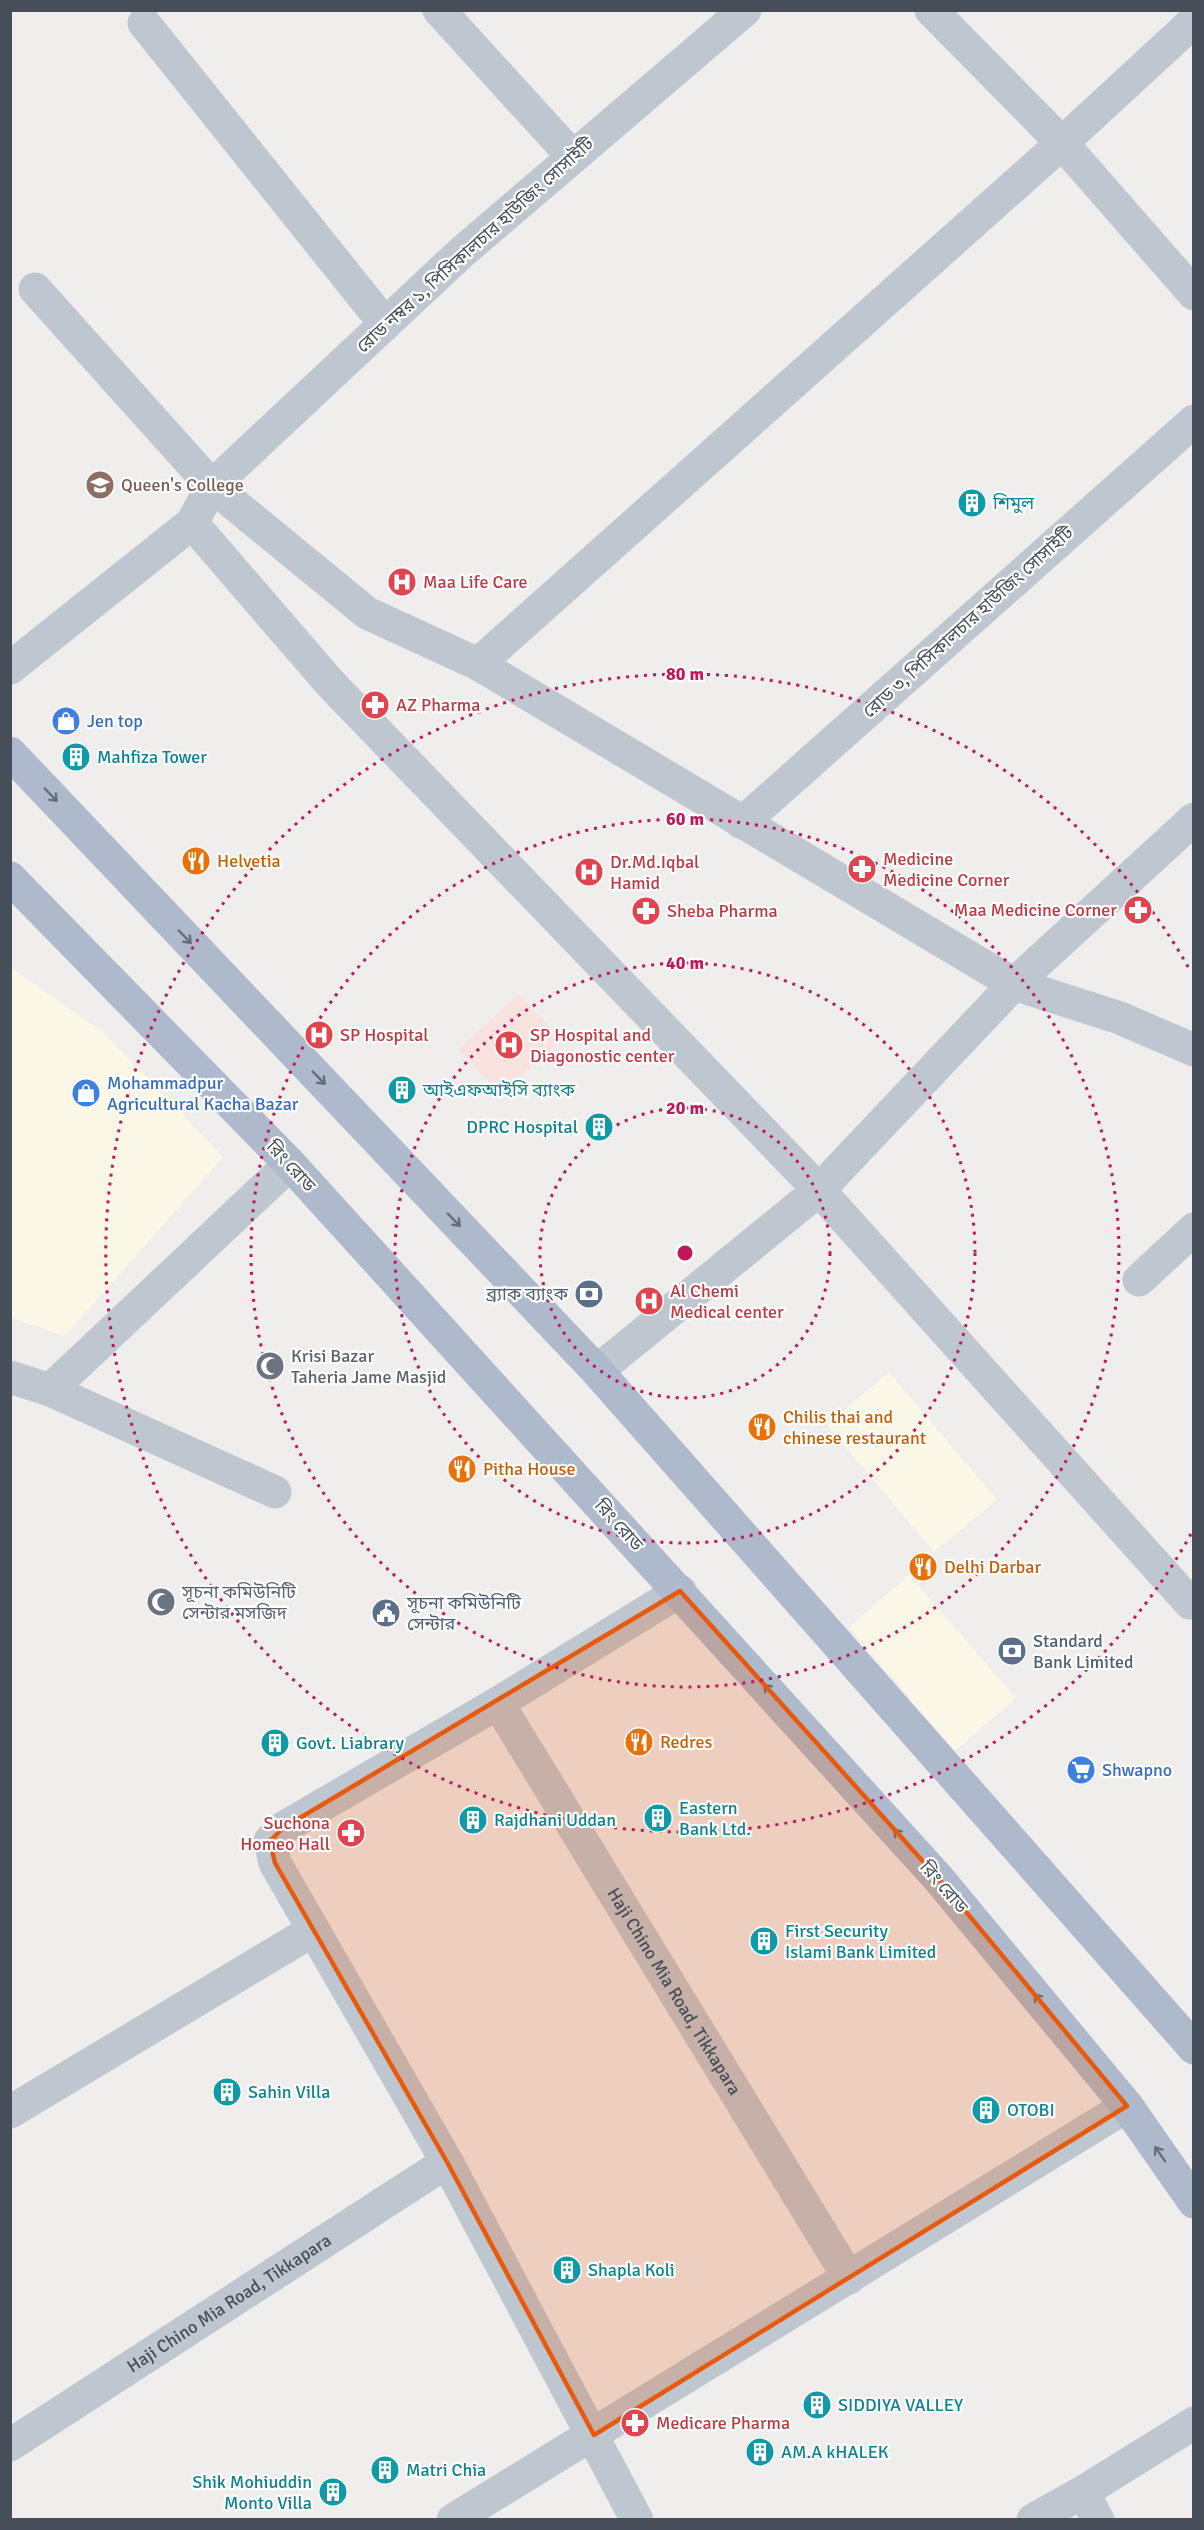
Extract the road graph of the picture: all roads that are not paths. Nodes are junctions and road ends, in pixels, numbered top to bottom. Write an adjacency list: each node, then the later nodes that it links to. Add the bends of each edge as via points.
1 (439, 10): 7 (street)
2 (745, 10): 7 (street, রোড নম্বর ১, পিসিকালচার হাউজিং সোসাইটি)
3 (931, 10): 6 (street)
4 (1194, 21): 6 (street)
5 (144, 23): 10 (street)
6 (1062, 143): 9 (street); 14 (street)
7 (573, 157): 10 (street, রোড নম্বর ১, পিসিকালচার হাউজিং সোসাইটি)
8 (35, 289): 12 (street)
9 (1194, 294)
10 (385, 324): 12 (street, রোড নম্বর ১, পিসিকালচার হাউজিং সোসাইটি)
11 (1194, 421): 18 (street, রোড ৩, পিসিকালচার হাউজিং সোসাইটি)
12 (212, 486): 13 (street, রোড নম্বর ১, পিসিকালচার হাউজিং সোসাইটি); 14 (street, via 367,613)
13 (192, 523): 15 (street); 23 (street, via 330,683)
14 (478, 664): 18 (street)
15 (10, 668)
16 (10, 753): 26 (main road, one-way to 26)
17 (1194, 819): 20 (street)
18 (742, 823): 20 (street)
19 (10, 878): 22 (main road, রিং রোড)
20 (1014, 984): 21 (street, via 1120,1018); 23 (street)
21 (1194, 1050)
22 (290, 1164): 28 (street); 30 (main road, রিং রোড)
23 (819, 1190): 26 (street); 31 (street)
24 (1194, 1228): 25 (street)
25 (1139, 1280)
26 (597, 1371): 34 (main road)
27 (10, 1377): 28 (street)
28 (51, 1390): 29 (street)
29 (275, 1492)
30 (680, 1591): 32 (street); 35 (main road, রিং রোড, one-way to 30, via 938,1878)
31 (1190, 1603)
32 (498, 1703): 33 (street, via 283,1828 270,1840 275,1863); 39 (street, Haji Chino Mia Road, Tikkapara)
33 (312, 1931): 36 (street); 37 (street)
34 (1194, 2048)
35 (1127, 2106): 38 (main road, রিং রোড, one-way to 35); 39 (street)
36 (10, 2112)
37 (447, 2162): 41 (street); 42 (street, Haji Chino Mia Road, Tikkapara)
38 (1194, 2202)
39 (849, 2278): 41 (street)
40 (1194, 2423): 43 (street)
41 (594, 2435): 44 (street); 45 (street)
42 (10, 2445)
43 (1090, 2506): 46 (street)
44 (453, 2520)
45 (637, 2520)
46 (1033, 2520)

